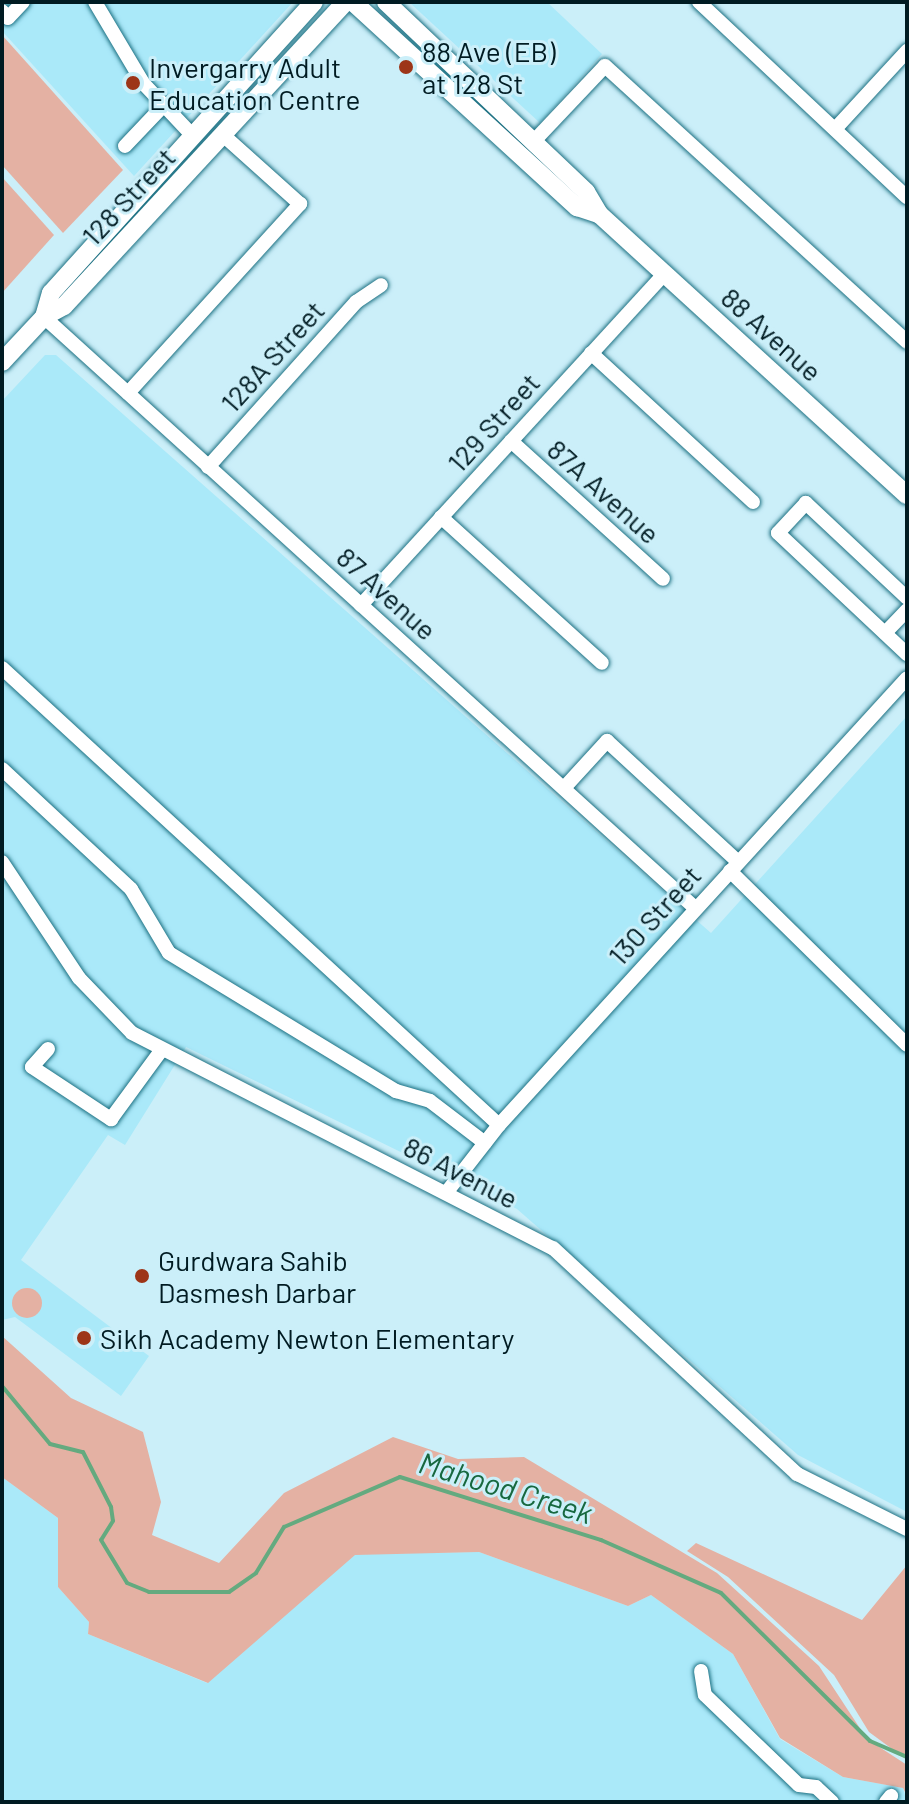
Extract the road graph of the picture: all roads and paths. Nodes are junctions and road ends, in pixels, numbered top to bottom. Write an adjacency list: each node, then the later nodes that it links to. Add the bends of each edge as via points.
1 (23, 2): 8 (street, via 8,18)
2 (95, 2): 10 (street)
3 (314, 2): 13 (main road, 128 Street)
4 (346, 2): 12 (main road, 128 Street)
5 (353, 2): 17 (main road, 88 Avenue, via 577,207)
6 (386, 2): 14 (main road, 88 Avenue)
7 (699, 2): 11 (street)
8 (2, 11)
9 (907, 51): 11 (street)
10 (163, 106): 13 (street); 15 (street)
11 (836, 128): 16 (street)
12 (223, 135): 20 (main road, 128 Street, via 64,306); 24 (street, via 300,204)
13 (193, 136): 20 (main road, 128 Street, via 51,293)
14 (534, 141): 17 (main road, 88 Avenue); 21 (street, via 605,66)
15 (125, 146)
16 (907, 197)
17 (599, 214): 18 (main road, 88 Avenue)
18 (664, 274): 22 (street, 129 Street); 27 (main road, 88 Avenue)
19 (381, 285): 26 (street, 128A Street, via 356,302)
20 (44, 317): 23 (main road, 128 Street); 24 (street, 87 Avenue)
21 (907, 342)
22 (591, 353): 25 (street, 129 Street); 28 (street)
23 (2, 362)
24 (128, 393): 26 (street, 87 Avenue)
25 (511, 441): 29 (street, 129 Street); 30 (street, 87A Avenue)
26 (208, 467): 32 (street, 87 Avenue)
27 (907, 495)
28 (753, 502)
29 (441, 517): 32 (street, 129 Street); 36 (street)
30 (663, 579)
31 (907, 598): 34 (street, via 806,503 778,533)
32 (361, 605): 40 (street, 87 Avenue)
33 (907, 610): 34 (street)
34 (885, 633): 35 (street)
35 (907, 654)
36 (602, 663)
37 (2, 668): 47 (street)
38 (907, 678): 42 (street, 130 Street)
39 (2, 769): 48 (street, via 131,889 169,953 396,1091 430,1101)
40 (564, 788): 42 (street, via 607,741); 43 (street, 87 Avenue)
41 (2, 862): 46 (street, 86 Avenue, via 79,978)
42 (734, 867): 43 (street, 130 Street); 44 (street)
43 (695, 908): 47 (street, 130 Street)
44 (907, 1045)
45 (48, 1049): 46 (street, via 32,1067 111,1119)
46 (160, 1052): 49 (street, 86 Avenue)
47 (499, 1125): 48 (street, 130 Street)
48 (485, 1143): 49 (street, 130 Street)
49 (446, 1193): 50 (street, 86 Avenue, via 553,1248 797,1474)
50 (907, 1529)
51 (701, 1671): 52 (street, via 705,1695 799,1785 816,1787)
52 (832, 1802)

